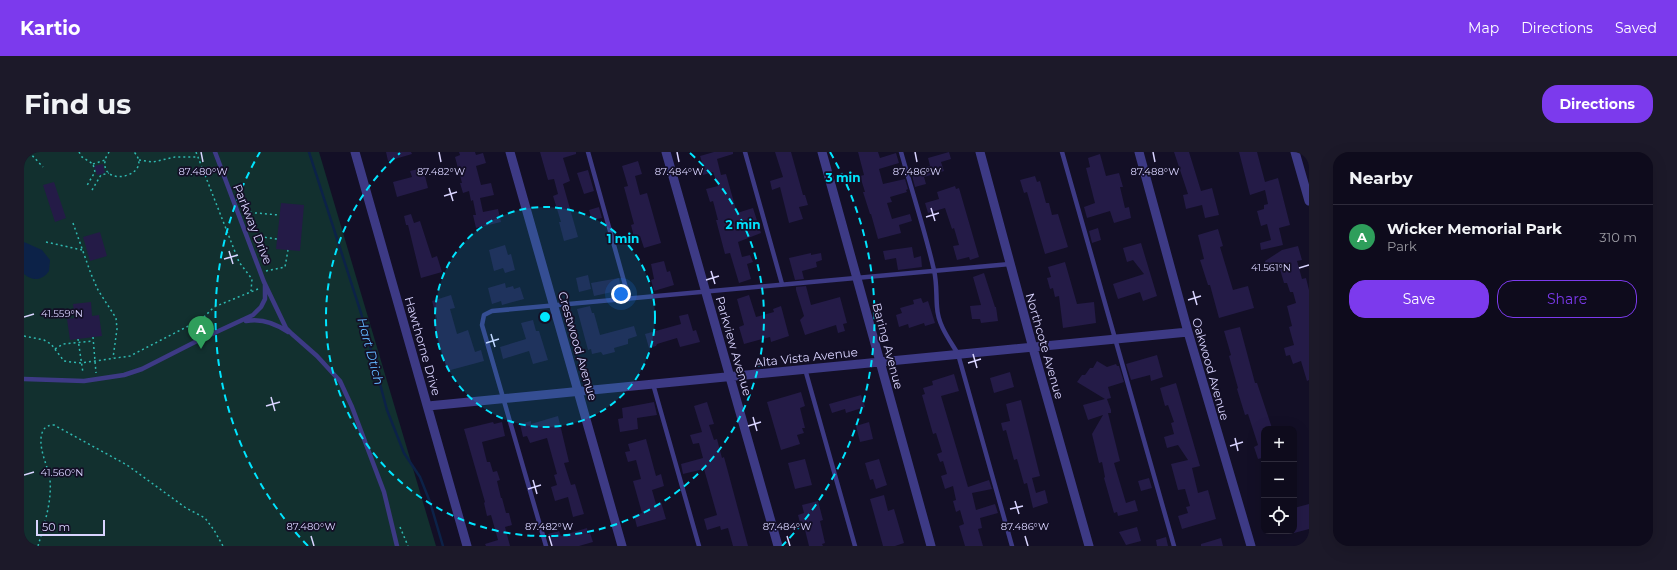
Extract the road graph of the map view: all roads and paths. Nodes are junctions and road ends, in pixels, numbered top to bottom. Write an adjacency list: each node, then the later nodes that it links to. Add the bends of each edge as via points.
1 (29, 152): 22 (path)
2 (80, 152): 21 (path, via 82,158)
3 (109, 152): 19 (path)
4 (134, 152): 20 (path)
5 (196, 152): 18 (path)
6 (215, 152): 27 (lane, Parkway Drive)
7 (355, 152): 69 (street, Hawthorne Drive)
8 (510, 152): 44 (street, Crestwood Avenue)
9 (588, 152): 43 (lane)
10 (666, 152): 41 (street, Parkview Avenue)
11 (745, 152): 40 (lane)
12 (822, 152): 38 (street, Baring Avenue)
13 (900, 152): 36 (lane)
14 (980, 152): 35 (street, Northcote Avenue)
15 (1062, 152): 51 (lane)
16 (1139, 152): 46 (street, Oakwood Avenue)
17 (1295, 152): 26 (street)
18 (198, 157): 20 (path, via 175,157 153,162); 42 (path, via 239,262 252,279)
19 (105, 160): 21 (path); 23 (path)
20 (138, 160): 23 (path, via 136,170 130,175 120,177)
21 (93, 164): 24 (path, via 95,172)
22 (43, 167)
23 (109, 173): 25 (path, via 101,175)
24 (86, 187)
25 (92, 190)
26 (1309, 201)
27 (238, 211): 28 (path); 30 (lane, Parkway Drive)
28 (279, 215)
29 (73, 223): 33 (path)
30 (248, 236): 31 (path); 37 (lane, Parkway Drive)
31 (277, 239)
32 (46, 242): 33 (path)
33 (82, 250): 57 (path, via 98,290 116,318)
34 (288, 250): 37 (path, via 285,267)
35 (1010, 264): 36 (lane); 54 (street, Northcote Avenue)
36 (934, 271): 38 (lane); 56 (lane, via 939,321)
37 (262, 272): 39 (lane, Parkway Drive)
38 (856, 278): 40 (lane); 59 (street, Baring Avenue)
39 (265, 284): 42 (path); 45 (lane, via 265,299 261,307); 47 (lane, via 286,328)
40 (782, 284): 41 (lane)
41 (706, 291): 43 (lane); 62 (street, Parkview Avenue)
42 (251, 292): 57 (path, via 214,307 202,319 139,352)
43 (629, 299): 44 (lane)
44 (554, 306): 67 (street, Crestwood Avenue); 68 (lane, via 492,311 484,315 482,325)
45 (239, 323): 47 (lane, via 265,320); 64 (lane, via 142,369)
46 (1188, 332): 51 (street, Alta Vista Avenue); 83 (street, Oakwood Avenue)
47 (292, 334): 72 (lane, via 326,364 340,381 384,492)
48 (24, 336): 55 (path, via 44,340)
49 (92, 337): 52 (path)
50 (78, 339): 53 (path)
51 (1115, 339): 54 (street, Alta Vista Avenue); 82 (lane)
52 (93, 341): 53 (path); 58 (path)
53 (79, 342): 55 (path, via 63,344); 60 (path)
54 (1033, 348): 56 (street, Alta Vista Avenue); 81 (street, Northcote Avenue)
55 (55, 349): 60 (path, via 64,360)
56 (958, 354): 59 (street, Alta Vista Avenue); 80 (lane)
57 (113, 358): 58 (path)
58 (95, 361): 60 (path); 64 (path)
59 (879, 362): 61 (street, Alta Vista Avenue); 79 (street, Baring Avenue)
60 (81, 363): 65 (path)
61 (805, 369): 62 (street, Alta Vista Avenue); 78 (lane)
62 (730, 377): 66 (street, Alta Vista Avenue); 77 (street, Parkview Avenue)
63 (24, 379): 65 (lane)
64 (97, 380): 65 (lane)
65 (84, 381)
66 (653, 384): 67 (street, Alta Vista Avenue); 76 (lane)
67 (578, 392): 68 (street, Alta Vista Avenue); 75 (street, Crestwood Avenue)
68 (504, 399): 69 (street, Alta Vista Avenue); 74 (lane)
69 (428, 406): 73 (street, Hawthorne Drive)
70 (38, 546): 71 (path, via 46,516 50,482 41,439 46,426 54,425 127,465 186,508 205,518)
71 (223, 546)
72 (397, 546)
73 (467, 546)
74 (546, 546)
75 (622, 546)
76 (699, 546)
77 (778, 546)
78 (855, 546)
79 (931, 546)
80 (1012, 546)
81 (1089, 546)
82 (1174, 546)
83 (1250, 546)

